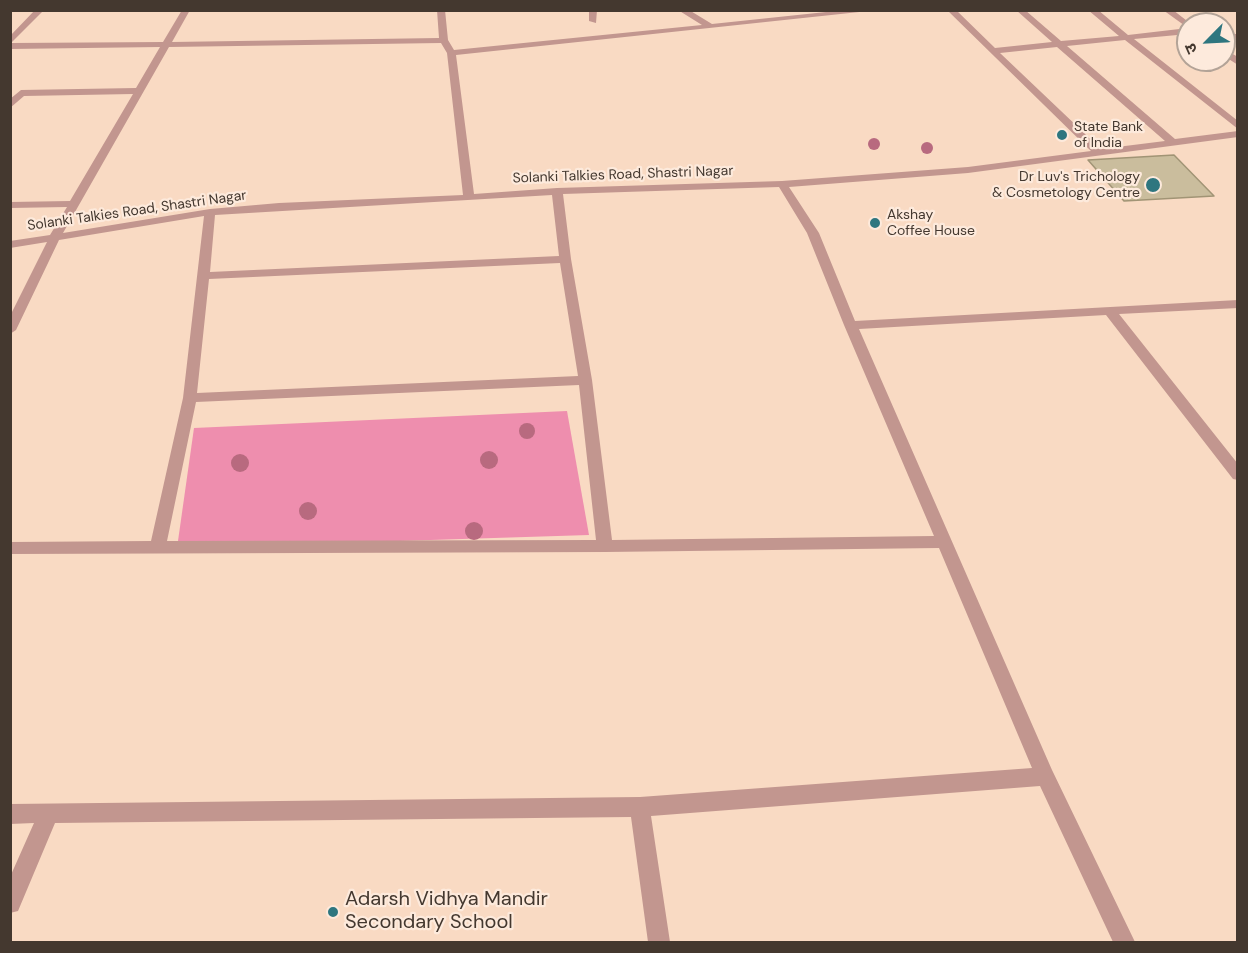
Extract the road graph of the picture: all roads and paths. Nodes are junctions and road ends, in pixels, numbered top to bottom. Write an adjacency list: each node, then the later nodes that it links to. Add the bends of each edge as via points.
1 (40, 10): 15 (street)
2 (186, 10): 16 (street)
3 (441, 10): 14 (street)
4 (592, 10): 10 (street)
5 (682, 10): 11 (street)
6 (874, 10): 11 (street)
7 (951, 10): 19 (street)
8 (1020, 10): 17 (street)
9 (1092, 10): 13 (street)
10 (593, 21)
11 (711, 27): 20 (street)
12 (1176, 32): 13 (street)
13 (1126, 37): 17 (street); 24 (street)
14 (444, 40): 16 (street); 20 (street)
15 (10, 41)
16 (166, 44): 18 (street); 21 (street)
17 (1059, 45): 19 (street); 26 (street)
18 (10, 46)
19 (993, 51): 27 (street)
20 (451, 53): 30 (street)
21 (139, 91): 22 (street); 31 (street)
22 (16, 93): 23 (street)
23 (10, 105)
24 (1238, 126)
25 (1238, 134): 26 (street, Solanki Talkies Road, Shastri Nagar)
26 (1172, 142): 27 (street, Solanki Talkies Road, Shastri Nagar)
27 (1098, 152): 28 (street, Solanki Talkies Road, Shastri Nagar, via 968,170)
28 (782, 184): 29 (street, Solanki Talkies Road, Shastri Nagar); 40 (street, via 813,233)
29 (557, 191): 30 (street, Solanki Talkies Road, Shastri Nagar); 36 (street)
30 (470, 198): 33 (street, Solanki Talkies Road, Shastri Nagar)
31 (74, 204): 32 (street); 34 (street)
32 (10, 205)
33 (210, 212): 34 (street, Solanki Talkies Road, Shastri Nagar); 37 (street)
34 (55, 237): 35 (street, Solanki Talkies Road, Shastri Nagar); 41 (street)
35 (10, 245)
36 (565, 259): 37 (street); 42 (street)
37 (203, 276): 43 (street)
38 (1238, 304): 39 (street)
39 (1111, 312): 40 (street); 44 (street)
40 (850, 325): 45 (street)
41 (10, 330)
42 (585, 380): 43 (street); 46 (street)
43 (190, 398): 47 (street)
44 (1238, 475)
45 (943, 542): 46 (street); 49 (street)
46 (605, 546): 47 (street)
47 (158, 547): 48 (street)
48 (10, 548)
49 (1045, 776): 50 (street); 55 (street)
50 (640, 807): 51 (street); 54 (street)
51 (49, 813): 52 (street); 53 (street)
52 (10, 814)
53 (10, 903)
54 (659, 942)
55 (1124, 942)

